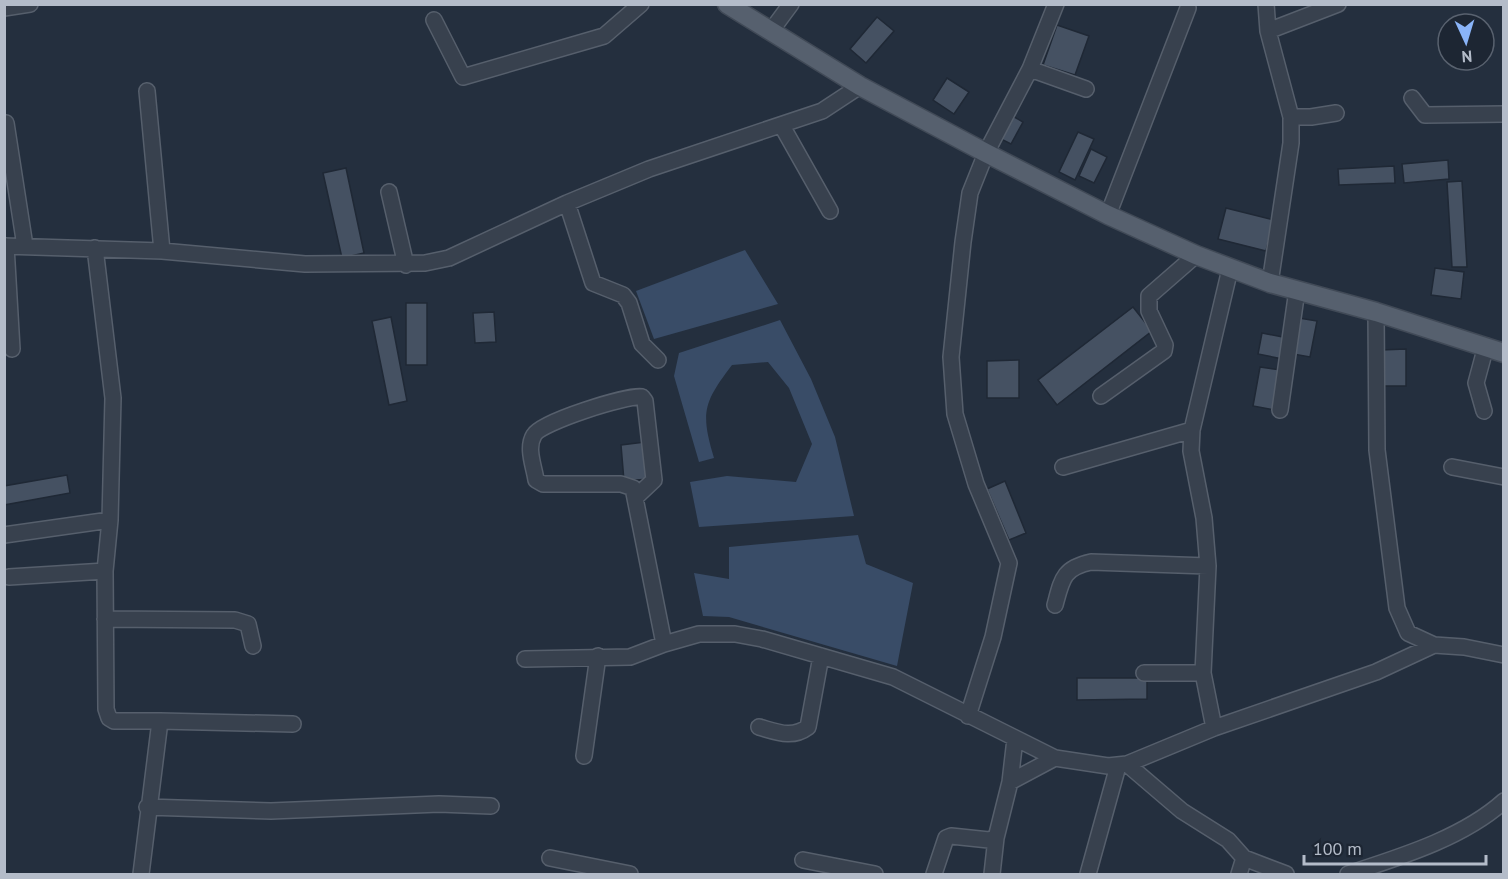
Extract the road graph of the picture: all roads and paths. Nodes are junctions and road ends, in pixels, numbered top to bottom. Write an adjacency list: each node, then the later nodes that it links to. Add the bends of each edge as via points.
1 (30, 4): 8 (street)
2 (641, 4): 10 (street, via 604,36 463,77)
3 (727, 4): 11 (main road)
4 (790, 4): 11 (street)
5 (1056, 4): 13 (street)
6 (1266, 4): 12 (street)
7 (1338, 4): 12 (street)
8 (10, 6)
9 (1188, 8): 27 (street)
10 (434, 20)
11 (771, 31): 14 (main road)
12 (1268, 31): 20 (street)
13 (1030, 69): 15 (street); 23 (street)
14 (860, 86): 22 (street, via 822,111); 23 (main road)
15 (1086, 89)
16 (147, 91): 31 (street)
17 (1412, 98): 19 (street, via 1425,115)
18 (1336, 113): 20 (street)
19 (1503, 114)
20 (1291, 117): 35 (street, via 1291,143)
21 (6, 123): 29 (street)
22 (782, 126): 25 (street, via 649,169); 26 (street)
23 (986, 153): 27 (main road); 66 (street, via 970,193 951,357 955,414 976,484 1009,563 993,637)
24 (389, 192): 33 (street)
25 (567, 203): 33 (street, via 449,258); 41 (street, via 593,283 623,295 642,344)
26 (831, 211)
27 (1108, 215): 32 (main road)
28 (5, 246): 29 (street); 39 (street)
29 (26, 246): 30 (street)
30 (95, 248): 31 (street); 50 (street, via 112,398)
31 (162, 251): 33 (street, via 305,264)
32 (1196, 255): 34 (main road); 42 (street, via 1149,296 1147,304 1164,351)
33 (406, 265)
34 (1230, 269): 35 (main road); 45 (street)
35 (1270, 283): 36 (main road)
36 (1297, 290): 37 (main road); 43 (street)
37 (1376, 312): 38 (main road); 58 (street, via 1377,450 1397,609 1408,633)
38 (1486, 346): 40 (main road); 44 (street, via 1476,383)
39 (12, 349)
40 (1503, 353)
41 (658, 360)
42 (1101, 396)
43 (1280, 410)
44 (1484, 411)
45 (1192, 430): 46 (street); 52 (street, via 1191,451 1204,518)
46 (1063, 467)
47 (1452, 467): 48 (street)
48 (1503, 477)
49 (636, 497): 49 (street, via 654,480 642,397 551,421 535,432 530,445 536,480 543,484 621,484 633,488); 57 (street)
50 (110, 520): 51 (street); 53 (street)
51 (4, 535)
52 (1208, 567): 55 (street, via 1092,562 1075,566 1063,576); 65 (street)
53 (105, 571): 54 (street); 56 (street)
54 (9, 577)
55 (1054, 605)
56 (105, 619): 59 (street, via 234,620 248,624); 67 (street, via 109,718)
57 (664, 644): 61 (street, via 630,657); 62 (street, via 699,634 735,634)
58 (1434, 645): 60 (street); 70 (street, via 1376,672)
59 (253, 646)
60 (1503, 655)
61 (597, 656): 63 (street); 72 (street)
62 (821, 656): 66 (street, via 892,677); 69 (street, via 808,727 799,734 788,735)
63 (525, 659)
64 (1144, 673): 65 (street)
65 (1203, 673): 70 (street)
66 (968, 716): 71 (street)
67 (160, 721): 68 (street); 78 (street)
68 (293, 724)
69 (759, 727)
70 (1214, 729): 74 (street)
71 (1015, 739): 73 (street); 75 (street)
72 (584, 756)
73 (1055, 758): 74 (street, via 1088,765); 75 (street)
74 (1122, 765): 81 (street, via 1228,840); 88 (street)
75 (1010, 782): 79 (street)
76 (1503, 801): 91 (street, via 1487,816 1433,842)
77 (491, 806): 78 (street, via 439,804 271,811)
78 (147, 807): 83 (street)
79 (996, 838): 86 (street, via 946,838); 87 (street)
80 (550, 858): 84 (street)
81 (1245, 858): 89 (street); 90 (street)
82 (803, 860): 85 (street)
83 (141, 874)
84 (630, 874)
85 (875, 874)
86 (934, 874)
87 (992, 874)
88 (1088, 874)
89 (1239, 874)
90 (1286, 874)
91 (1348, 874)

